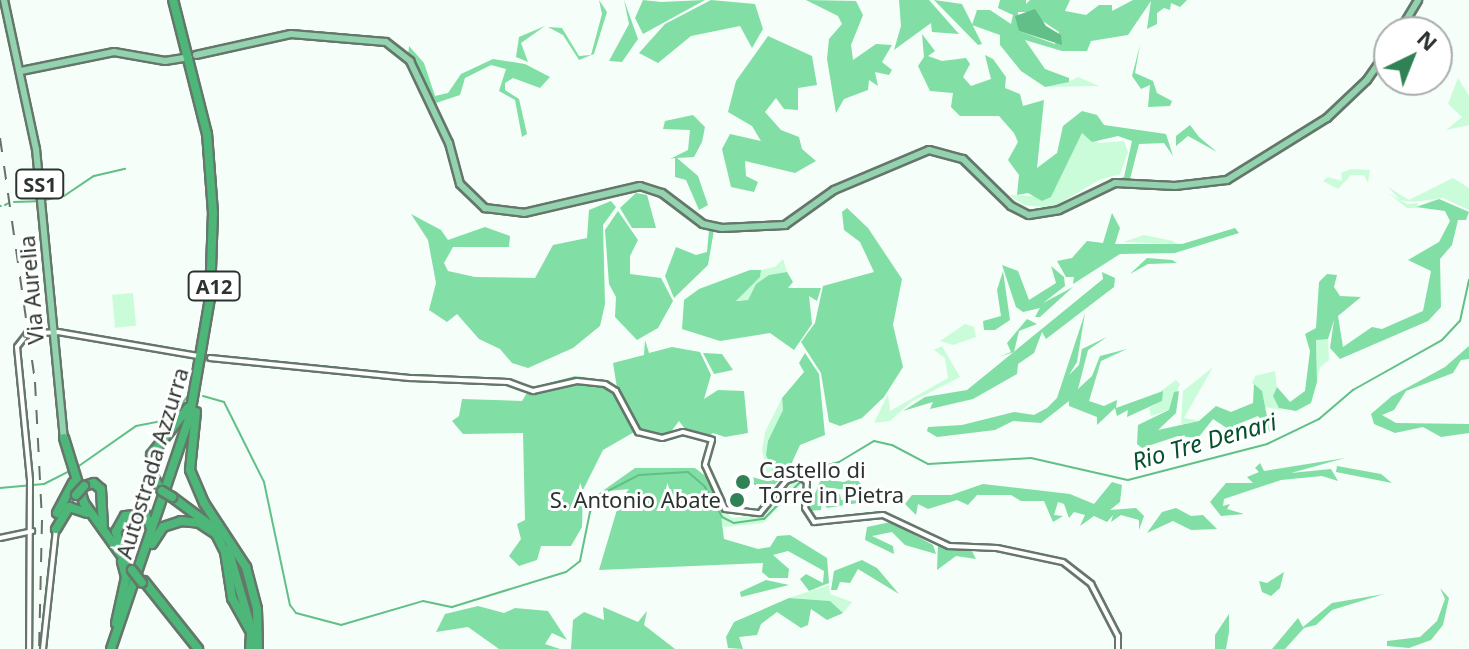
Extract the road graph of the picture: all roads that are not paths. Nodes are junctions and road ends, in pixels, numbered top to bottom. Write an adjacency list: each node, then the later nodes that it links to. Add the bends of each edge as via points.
1 (5, 0): 3 (main road, via 18,58)
2 (175, 0): 6 (highway, Autostrada Azzurra / A12, via 197,81 210,171 213,254)
3 (26, 70): 4 (main road, via 118,52 165,61 294,34 386,42 410,61 449,143 460,184 487,209 524,213 642,186 666,196 703,224 737,228 785,225 834,190 925,150 960,157 1012,208 1028,215 1059,210 1118,182 1168,186 1227,180 1327,118); 5 (main road, Via Aurelia / SS1, via 23,81)
4 (1373, 71)
5 (57, 332): 7 (street); 9 (main road, Via Aurelia / SS1); 14 (street, bridge, via 25,335 17,349)
6 (206, 344): 17 (highway, Autostrada Azzurra / A12, via 190,415); 18 (highway, bridge, via 187,410 151,455 152,477 162,491 201,515 226,545); 23 (highway, via 190,466 204,503 243,560 259,625)
7 (198, 356)
8 (210, 358): 24 (street, via 541,391 574,381 603,383 616,391 638,432 662,438 683,432 712,440 705,466 720,504 733,513 761,512 786,481 804,479 805,508 814,522 885,515 949,546 997,548 1069,565 1091,584 1117,634)
9 (64, 438): 10 (highway, Via Aurelia / SS1)
10 (71, 471): 12 (highway, Via Aurelia / SS1); 13 (highway, via 72,490 56,514); 16 (highway, Via Aurelia / SS1)
11 (101, 489): 12 (highway, via 94,483); 12 (highway, via 93,502); 16 (highway, via 100,517)
12 (81, 492): 13 (highway, via 61,512); 16 (highway, Via Aurelia / SS1)
13 (56, 529): 16 (highway, via 64,511 77,506); 20 (street)
14 (32, 531): 15 (street); 19 (street)
15 (0, 538)
16 (109, 539): 17 (highway, Via Aurelia / SS1); 21 (highway, via 126,577)
17 (136, 566): 17 (highway, via 116,533 123,518 134,512 146,514 151,524); 18 (highway, via 165,526 188,521 207,527 223,546 230,594); 21 (highway, Autostrada Azzurra / A12); 22 (highway, Via Aurelia / SS1, bridge)
18 (251, 632): 23 (highway)
19 (29, 649)
20 (43, 649)
21 (111, 649)
22 (196, 649)
23 (254, 649)
24 (1118, 649)

